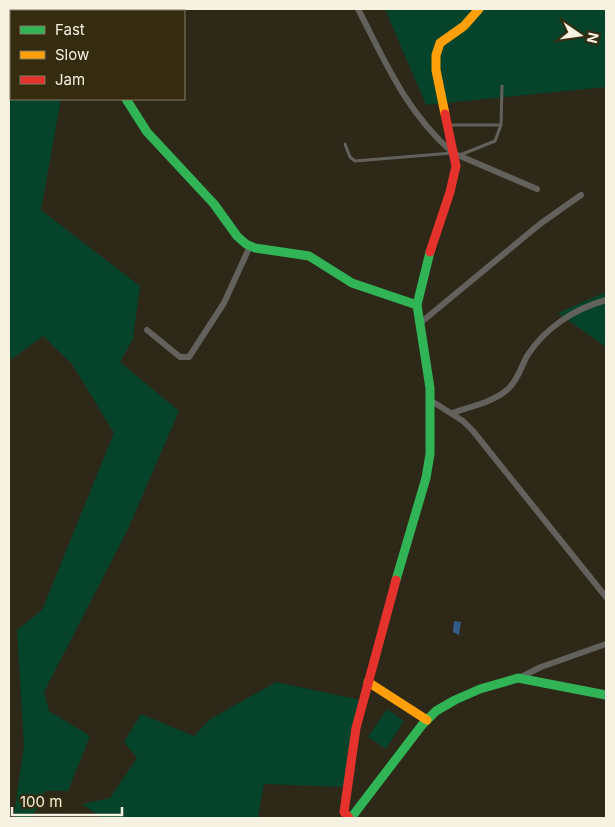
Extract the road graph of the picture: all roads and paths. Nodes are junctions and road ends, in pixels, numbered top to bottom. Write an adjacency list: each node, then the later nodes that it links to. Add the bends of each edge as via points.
1 (358, 9): 8 (street, via 401,94 423,122)
2 (478, 9): 5 (street, via 464,26 440,43 436,55)
3 (502, 86): 6 (lane)
4 (127, 100): 11 (street, via 147,132 214,204 237,236)
5 (446, 125): 6 (lane); 8 (street)
6 (501, 125): 8 (lane, via 495,141)
7 (345, 144): 8 (lane, via 355,161)
8 (457, 154): 9 (street); 13 (street, via 454,176 425,266)
9 (537, 189)
10 (581, 195): 14 (street, via 540,224)
11 (250, 246): 13 (street, via 309,256 352,283); 15 (street, via 224,303 189,357 180,356)
12 (606, 300): 17 (street, via 557,322 531,350 508,390)
13 (417, 305): 14 (street)
14 (419, 324): 16 (street)
15 (147, 330)
16 (430, 400): 17 (street); 21 (street, via 432,433 426,478)
17 (452, 413): 18 (street, via 491,450)
18 (606, 597)
19 (606, 644): 20 (street)
20 (518, 678): 22 (street); 23 (street, via 455,700)
21 (368, 682): 23 (street); 24 (street, via 351,752 344,812)
22 (606, 696)
23 (426, 720): 24 (street)
24 (350, 818)

